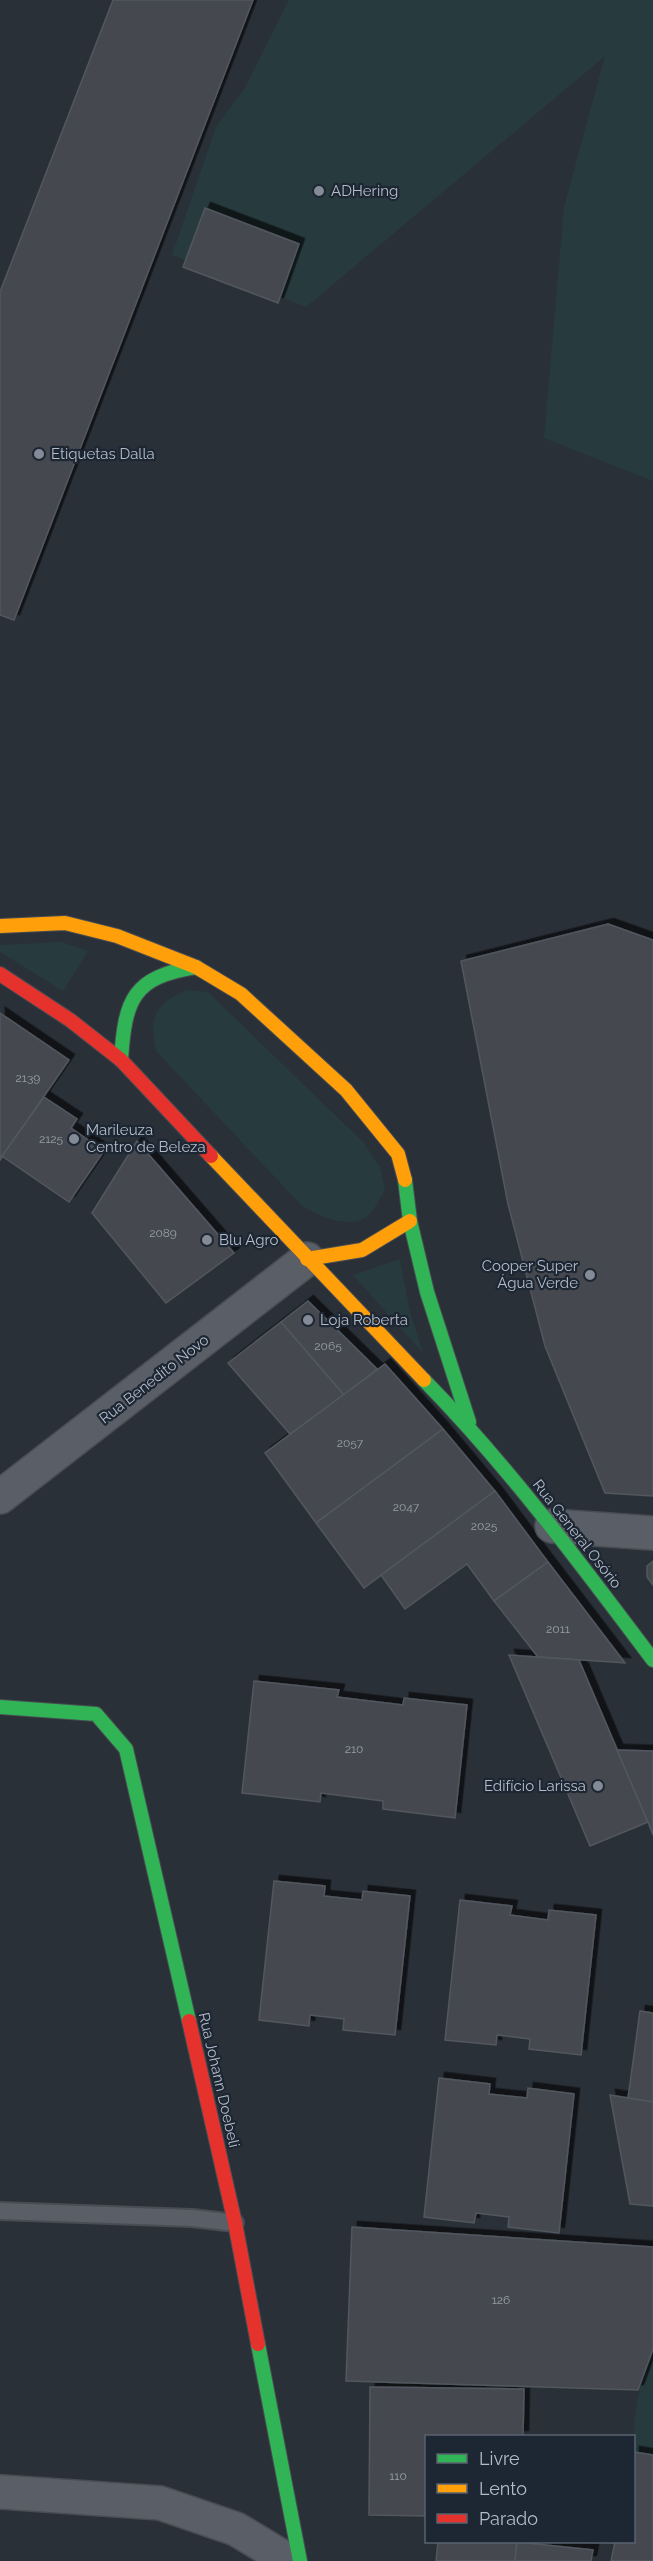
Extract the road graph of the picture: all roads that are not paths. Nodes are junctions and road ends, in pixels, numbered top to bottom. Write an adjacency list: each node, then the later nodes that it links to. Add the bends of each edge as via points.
1 (0, 926): 2 (main road, via 65,923 117,936)
2 (196, 967): 4 (main road, via 160,974 142,986 130,1004 123,1026); 5 (main road, Rua General Osório, via 241,994 346,1090 398,1154)
3 (0, 974): 4 (main road, via 70,1020)
4 (121, 1060): 6 (main road, Rua General Osório)
5 (410, 1221): 6 (main road, via 374,1247 351,1256); 7 (main road, Rua General Osório, via 432,1310)
6 (307, 1259): 7 (main road, Rua General Osório); 8 (street, Rua Benedito Novo)
7 (472, 1429): 9 (main road, Rua General Osório)
8 (0, 1497)
9 (552, 1526): 10 (street); 11 (main road, Rua General Osório)
10 (653, 1533)
11 (653, 1660)
12 (0, 1707): 14 (main road, Rua Johann Doebeli, via 96,1714 126,1749)
13 (0, 2211): 14 (lane)
14 (235, 2223): 17 (main road, Rua Johann Doebeli)
15 (2, 2492): 16 (street, via 160,2503 236,2529)
16 (289, 2561)
17 (300, 2561)

